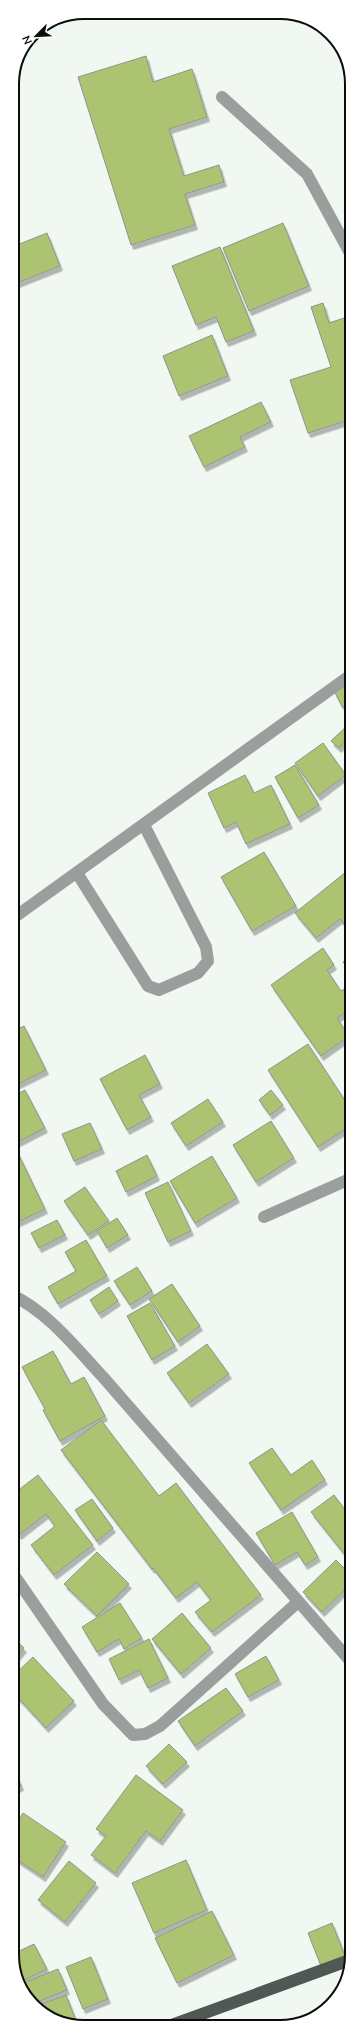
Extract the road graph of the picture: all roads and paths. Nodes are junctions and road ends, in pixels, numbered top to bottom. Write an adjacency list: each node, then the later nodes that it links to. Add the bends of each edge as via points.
1 (222, 96): 2 (street, via 307,174)
2 (345, 242)
3 (345, 679): 4 (street)
4 (144, 825): 5 (street); 5 (street, via 206,947 208,961 198,973 159,990 148,986)
5 (77, 873): 6 (street)
6 (19, 914)
7 (345, 1181): 8 (street)
8 (264, 1217)
9 (19, 1298): 11 (street, via 31,1304 61,1332 103,1377)
10 (19, 1582): 11 (street, via 103,1704 133,1736 145,1734 160,1726)
11 (298, 1602): 12 (street)
12 (345, 1655)
13 (344, 1962): 14 (main road)
14 (185, 2020)

